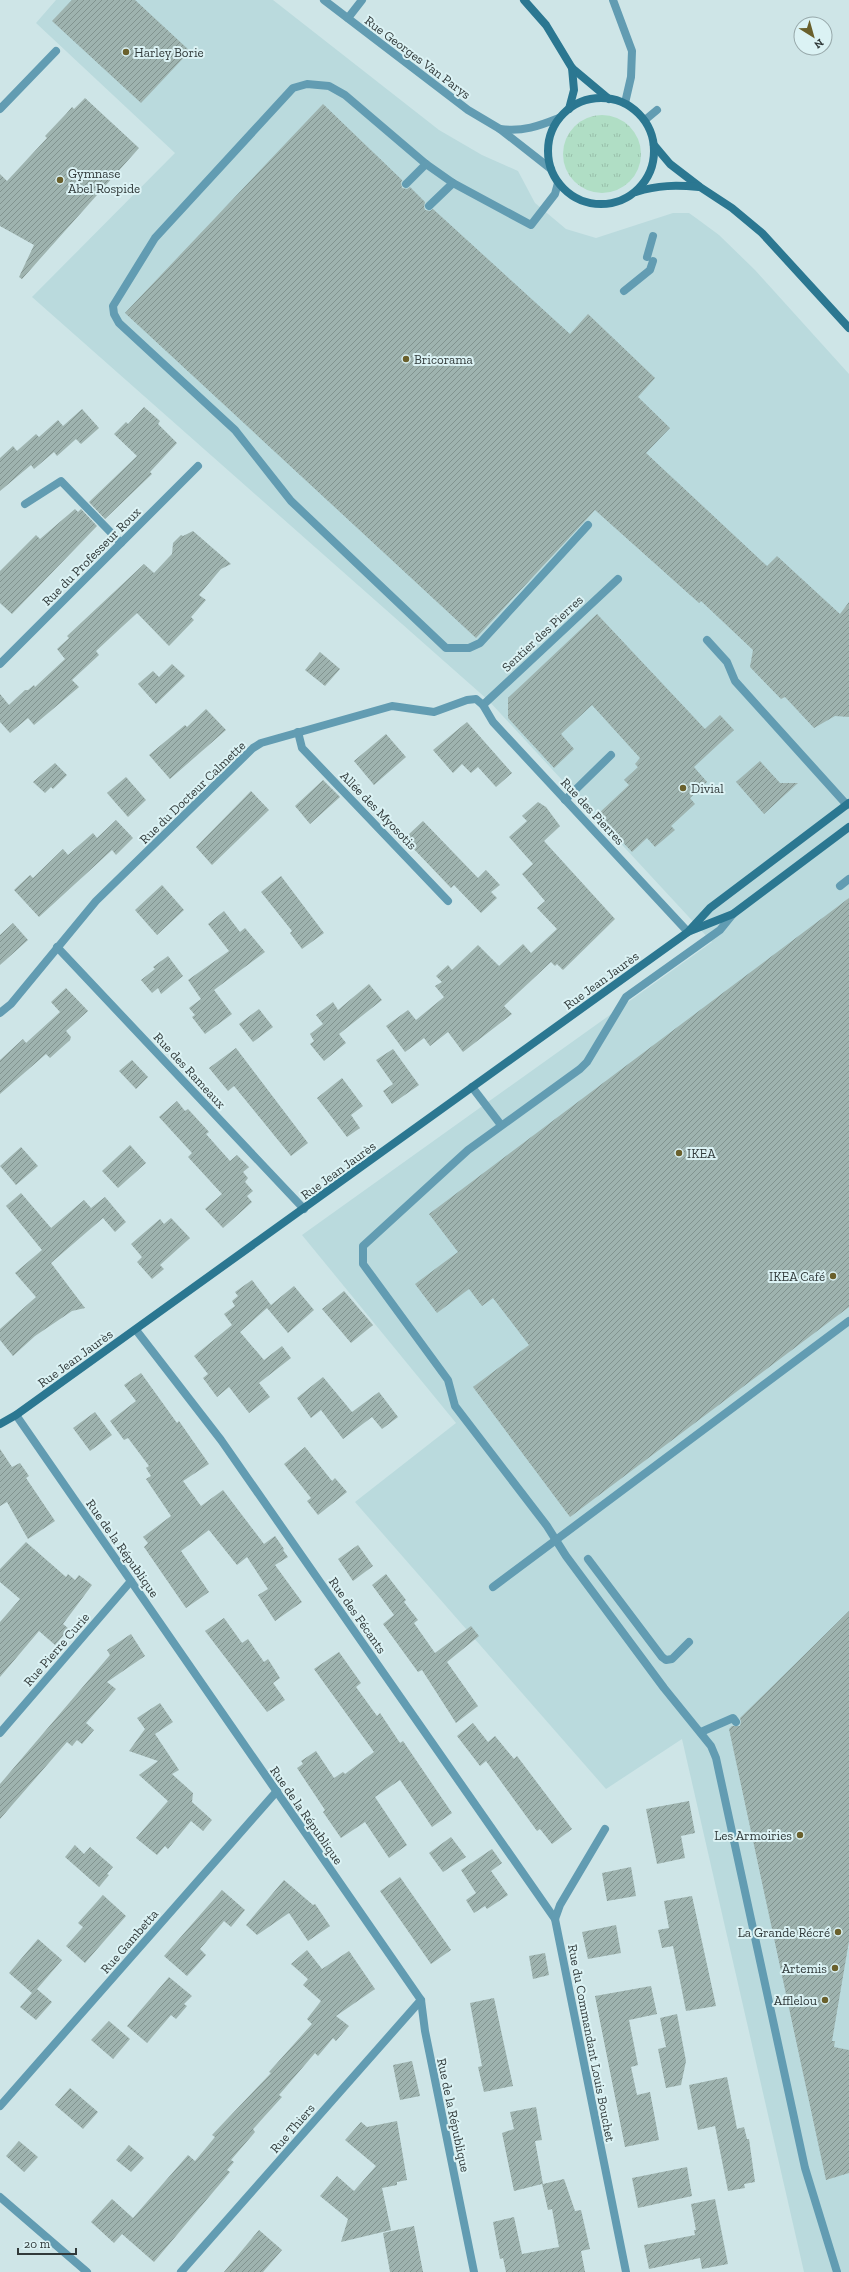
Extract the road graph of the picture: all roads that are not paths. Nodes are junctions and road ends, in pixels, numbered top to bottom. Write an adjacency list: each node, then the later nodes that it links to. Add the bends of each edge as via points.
1 (324, 0): 5 (street, Rue Georges Van Parys)
2 (362, 0): 5 (street)
3 (524, 0): 7 (main road, via 546,25)
4 (613, 0): 9 (street, via 632,51)
5 (348, 18): 15 (street, Rue Georges Van Parys, via 468,110)
6 (56, 51): 11 (street)
7 (572, 68): 8 (main road); 10 (main road, via 574,90)
8 (609, 99): 9 (main road); 10 (main road, via 584,100)
9 (624, 103): 14 (main road)
10 (569, 108): 13 (main road)
11 (0, 109)
12 (657, 110): 14 (street)
13 (559, 118): 15 (street, Rue Georges Van Parys, via 530,129); 18 (main road, via 548,146)
14 (645, 120): 16 (main road)
15 (500, 129): 18 (street, Rue Georges Van Parys)
16 (654, 145): 22 (main road, via 670,164); 23 (main road, via 654,159 650,172 643,184)
17 (426, 164): 19 (street); 21 (street); 30 (street, via 345,95 328,86 307,84 293,88 155,238 113,306 114,314 119,323 235,430 291,501 446,648 469,648 480,643)
18 (551, 169): 20 (main road)
19 (453, 183): 20 (street, via 530,225 555,194); 24 (street)
20 (558, 183): 23 (main road, via 570,194 590,203 611,203)
21 (406, 184)
22 (700, 188): 23 (main road, via 654,186); 27 (main road, via 732,208 762,233)
23 (633, 193)
24 (430, 206)
25 (653, 236): 26 (street, via 650,270)
26 (624, 291)
27 (849, 328)
28 (198, 466): 31 (street, Rue du Professeur Roux)
29 (25, 504): 31 (street, via 61,481)
30 (588, 525)
31 (121, 543): 34 (street, Rue du Professeur Roux)
32 (618, 579): 35 (street, Sentier des Pierres)
33 (707, 640): 39 (street, via 727,662 735,682)
34 (0, 664)
35 (483, 705): 36 (street, Rue du Docteur Calmette, via 476,699 467,700 434,712 392,706); 38 (street, Rue des Pierres, via 493,722)
36 (298, 732): 43 (street, Allée des Myosotis, via 302,748); 46 (street, Rue du Docteur Calmette, via 253,748 96,901)
37 (611, 755): 38 (street)
38 (565, 800): 45 (street, Rue des Pierres)
39 (848, 804): 45 (main road, Rue Jean Jaurès, via 710,908)
40 (849, 826): 44 (main road, Rue Jean Jaurès)
41 (849, 879): 42 (street)
42 (840, 886)
43 (448, 901)
44 (733, 914): 45 (main road, Rue Jean Jaurès); 49 (street, via 720,930 626,997 586,1062)
45 (688, 932): 48 (main road, Rue Jean Jaurès)
46 (57, 947): 47 (street, Rue du Docteur Calmette, via 11,1004); 50 (street, Rue des Rameaux)
47 (0, 1013)
48 (472, 1087): 49 (street); 50 (main road, Rue Jean Jaurès)
49 (501, 1126): 55 (street, via 468,1150 364,1246 363,1264 448,1380 455,1406)
50 (304, 1209): 52 (main road, Rue Jean Jaurès)
51 (849, 1321): 55 (street)
52 (136, 1330): 53 (main road, Rue Jean Jaurès); 65 (street, Rue des Fécants, via 221,1440)
53 (16, 1415): 54 (main road, Rue Jean Jaurès); 57 (street, Rue de la République)
54 (0, 1424)
55 (556, 1540): 58 (street); 61 (street, via 664,1688)
56 (588, 1558): 59 (street, via 662,1658 672,1659)
57 (131, 1581): 62 (street, Rue Pierre Curie); 63 (street, Rue de la République)
58 (492, 1587)
59 (689, 1642)
60 (736, 1722): 61 (street, via 733,1718)
61 (701, 1732): 73 (street, via 716,1758 805,2168)
62 (0, 1733)
63 (277, 1791): 66 (street, Rue de la République); 67 (street, Rue Gambetta)
64 (605, 1829): 65 (street, via 560,1905)
65 (555, 1919): 72 (street, Rue du Commandant Louis Bouchet)
66 (421, 2000): 70 (street, Rue Thiers); 71 (street, Rue de la République, via 426,2039)
67 (0, 2106)
68 (0, 2197): 69 (street)
69 (86, 2272)
70 (182, 2272)
71 (474, 2272)
72 (626, 2272)
73 (837, 2272)

